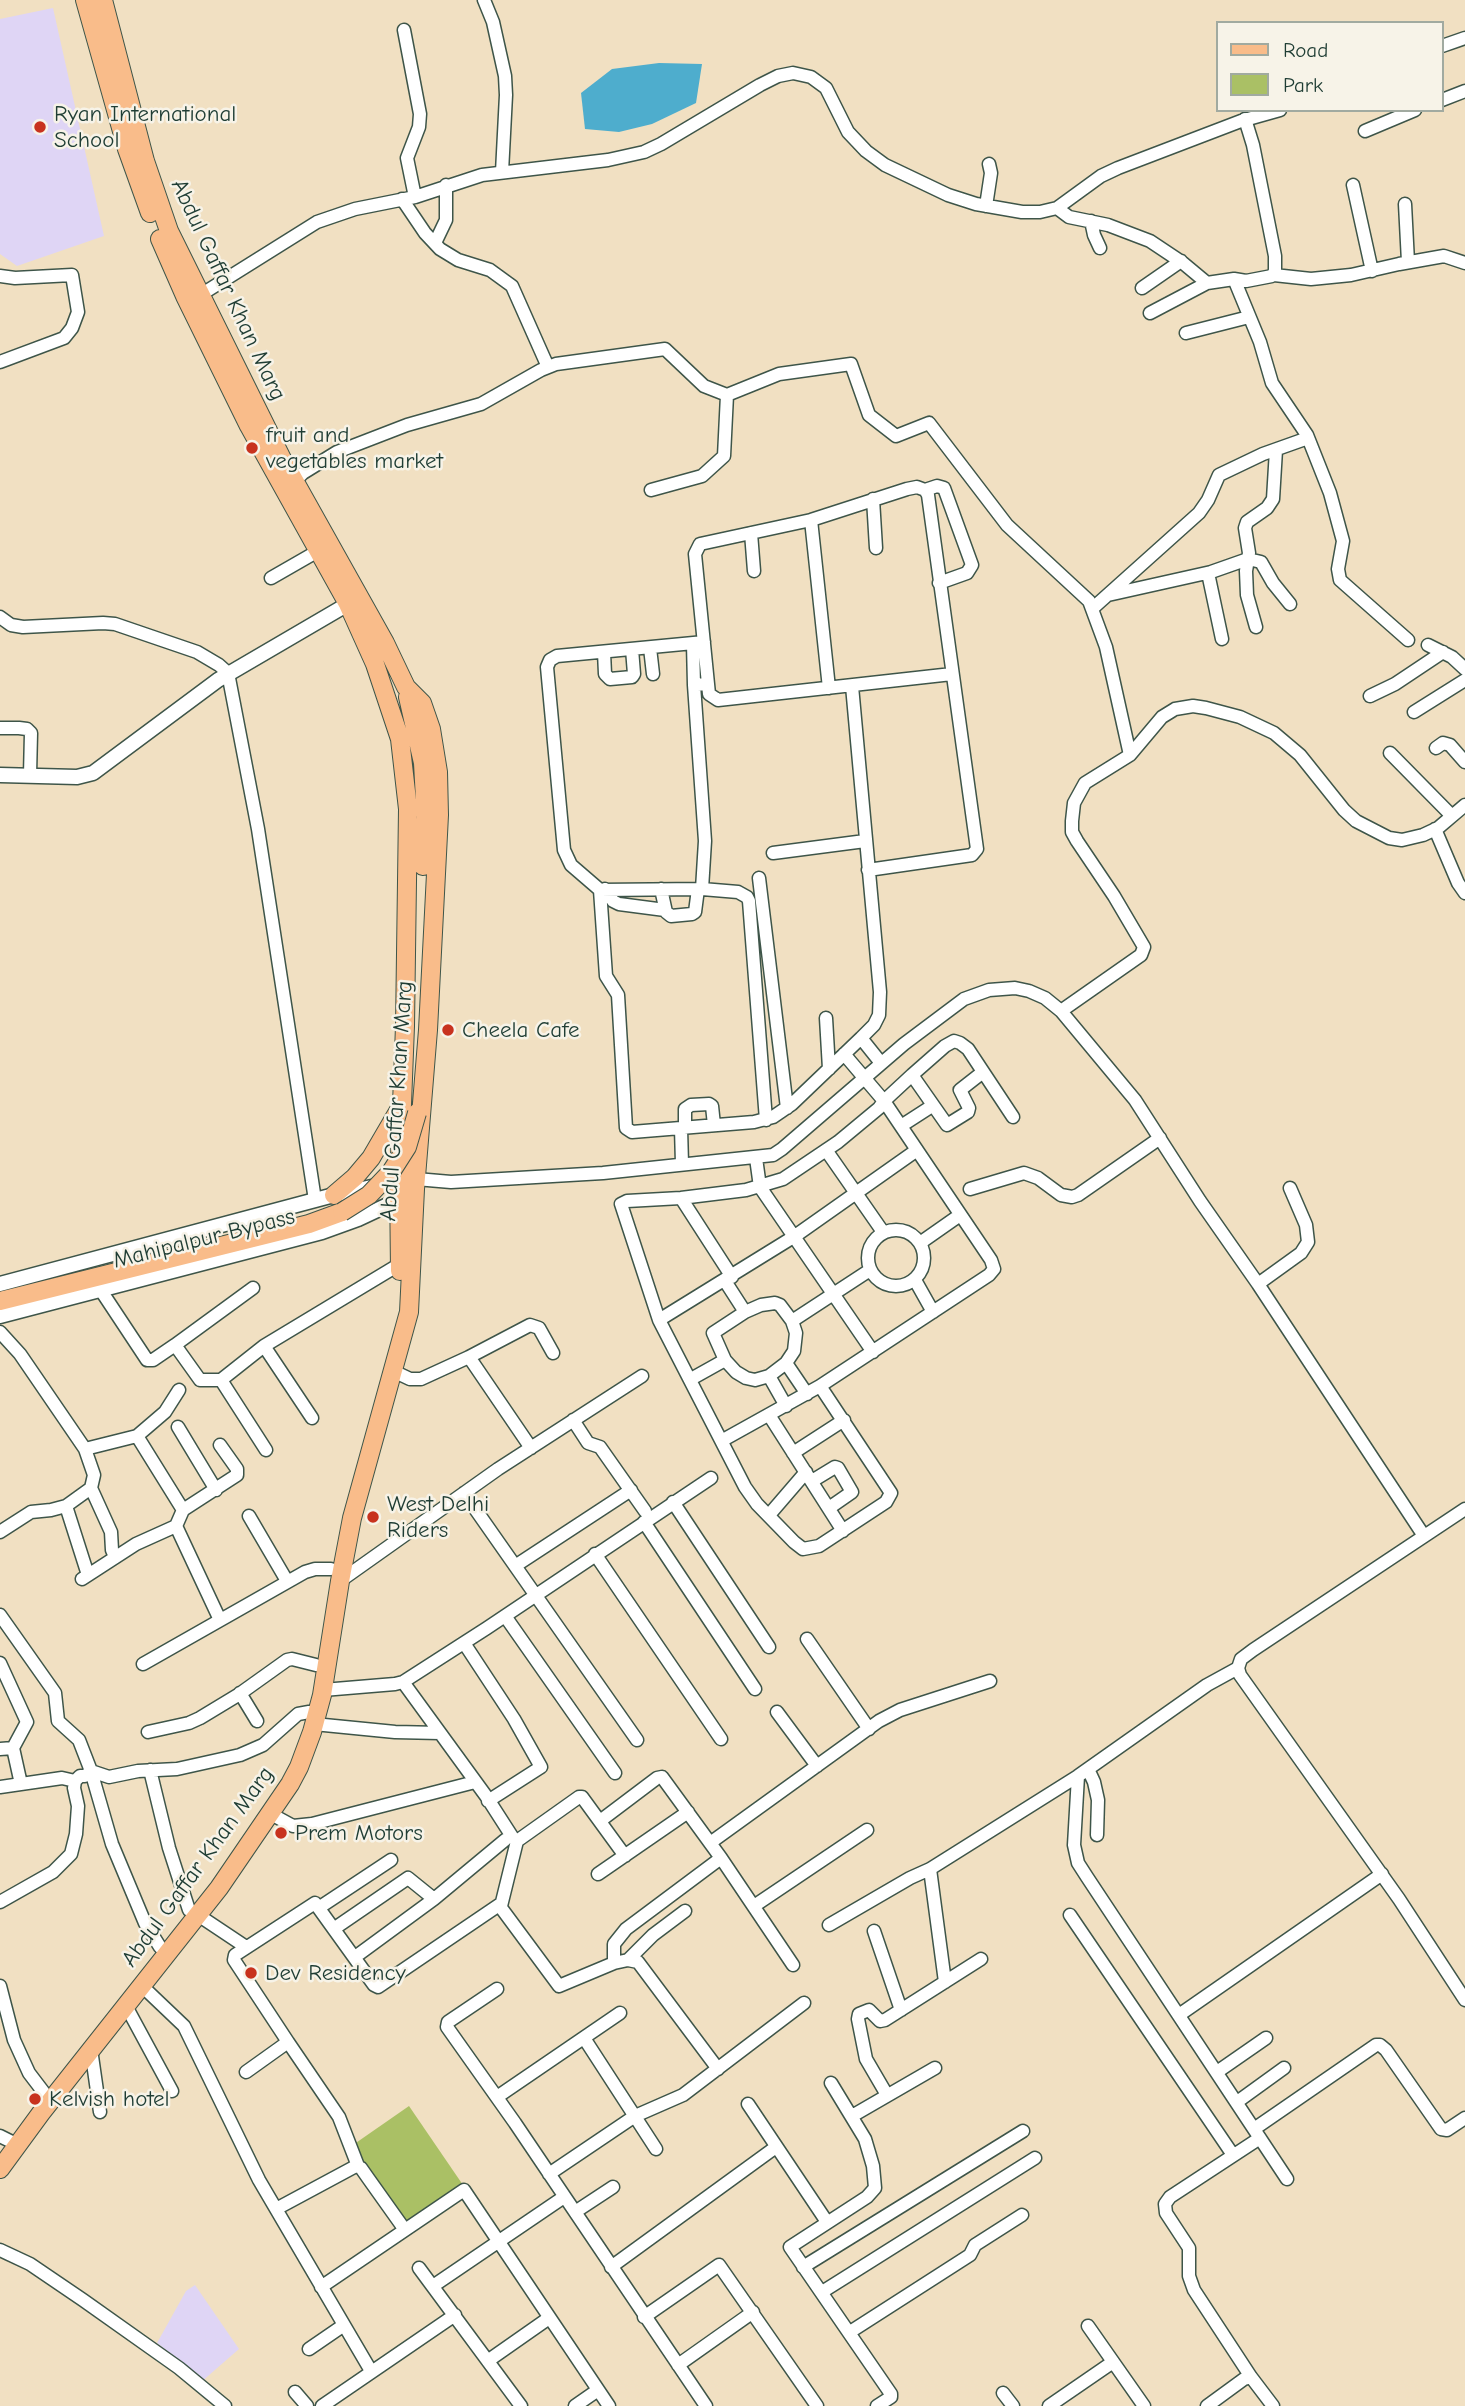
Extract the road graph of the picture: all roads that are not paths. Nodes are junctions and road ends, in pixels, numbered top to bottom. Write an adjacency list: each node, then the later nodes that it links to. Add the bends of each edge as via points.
1 (85, 0): 33 (main road, Abdul Gaffar Khan Marg, via 138,183)
2 (103, 0): 33 (main road, Abdul Gaffar Khan Marg, via 154,190)
3 (484, 0): 14 (street, via 505,76)
4 (404, 30): 17 (street, via 420,114 407,158)
5 (1465, 38): 6 (street)
6 (1444, 45)
7 (1465, 91): 8 (street)
8 (1444, 99)
9 (1272, 112): 11 (street)
10 (1410, 112): 12 (street)
11 (1245, 119): 20 (street, via 1101,176); 28 (street, via 1275,256)
12 (1365, 131)
13 (989, 164): 19 (street)
14 (502, 172): 15 (street); 19 (street, via 644,152 760,85 793,73 811,77 826,88 848,132 885,165 948,195)
15 (446, 185): 17 (street); 22 (street, via 446,220)
16 (1353, 185): 27 (street)
17 (409, 198): 22 (street, via 425,233); 33 (street, via 317,222)
18 (1405, 204): 25 (street)
19 (986, 206): 20 (street, via 1033,213)
20 (1057, 208): 21 (street, via 1069,217)
21 (1091, 221): 23 (street); 24 (street, via 1133,233)
22 (435, 243): 38 (street, via 458,260 490,270 512,286)
23 (1100, 248)
24 (1181, 261): 31 (street); 32 (street)
25 (1408, 262): 26 (street, via 1444,256); 27 (street)
26 (1465, 263)
27 (1372, 271): 28 (street, via 1311,279)
28 (1274, 275): 30 (street)
29 (0, 276): 37 (street, via 72,275 78,312 64,338)
30 (1234, 279): 31 (street); 35 (street)
31 (1207, 283): 34 (street)
32 (1142, 288)
33 (194, 298): 42 (main road, Abdul Gaffar Khan Marg); 49 (main road, Abdul Gaffar Khan Marg, via 249,426)
34 (1150, 313)
35 (1250, 317): 36 (street); 40 (street, via 1272,383)
36 (1186, 333)
37 (0, 362)
38 (548, 366): 39 (street, via 664,349 705,386); 42 (street, via 481,404 337,452)
39 (727, 395): 43 (street, via 724,456 702,476); 58 (street, via 779,374 851,364 869,415 896,436 929,423 1007,525 1081,591)
40 (1308, 438): 41 (street); 62 (street, via 1341,529 1340,580)
41 (1276, 450): 50 (street, via 1273,499 1245,527); 55 (street, via 1219,475 1199,513)
42 (294, 482): 77 (main road, Abdul Gaffar Khan Marg)
43 (651, 490)
44 (925, 490): 45 (street, via 917,487); 54 (street); 54 (street, via 944,488 972,565 967,573)
45 (873, 499): 46 (street); 48 (street)
46 (811, 520): 47 (street); 78 (street)
47 (751, 533): 51 (street); 63 (street, via 697,547)
48 (876, 548)
49 (318, 551): 53 (street); 56 (main road, Abdul Gaffar Khan Marg)
50 (1248, 559): 52 (street); 57 (street, via 1261,562); 60 (street, via 1247,595)
51 (754, 571)
52 (1208, 573): 55 (street); 61 (street)
53 (271, 578)
54 (939, 583): 72 (street)
55 (1107, 595): 58 (street)
56 (348, 604): 70 (street); 112 (main road, Abdul Gaffar Khan Marg, via 394,717 407,789)
57 (1290, 604)
58 (1093, 608): 84 (street)
59 (0, 617): 70 (street, via 23,627 115,624 197,652)
60 (1256, 627)
61 (1222, 639)
62 (1408, 640)
63 (699, 643): 65 (street); 74 (street); 75 (street)
64 (1428, 645): 68 (street)
65 (650, 648): 66 (street); 71 (street)
66 (632, 649): 67 (street); 67 (street, via 632,677 607,678)
67 (604, 652): 96 (street, via 557,656 547,667 564,849 571,865)
68 (1443, 652): 69 (street); 79 (street)
69 (1465, 668)
70 (228, 673): 87 (street, via 93,773); 130 (street, via 258,829)
71 (653, 674)
72 (952, 674): 76 (street); 93 (street, via 977,849 972,855)
73 (1465, 680): 80 (street)
74 (708, 684): 75 (street); 78 (street, via 709,695 718,700)
75 (694, 685): 95 (street, via 705,841)
76 (852, 686): 78 (street); 91 (street)
77 (406, 687): 112 (main road, via 425,786 420,1064); 124 (main road, Abdul Gaffar Khan Marg, via 422,703 431,729 439,816 428,1030)
78 (829, 688)
79 (1370, 696)
80 (1414, 712)
81 (0, 728): 87 (street, via 19,727 32,733)
82 (1436, 748): 85 (street, via 1450,745)
83 (1390, 753): 89 (street)
84 (1130, 755): 90 (street, via 1163,717 1183,707 1206,708 1254,723 1286,741 1344,810 1370,830 1402,840); 100 (street, via 1081,786 1072,812 1072,831 1144,951)
85 (1465, 762)
86 (0, 775): 87 (street)
87 (30, 775)
88 (1465, 805): 89 (street)
89 (1452, 816): 90 (street)
90 (1435, 829): 97 (street)
91 (865, 841): 92 (street); 93 (street)
92 (773, 853)
93 (868, 870): 102 (street, via 880,1005 874,1025)
94 (660, 889): 95 (street); 96 (street); 99 (street)
95 (700, 889): 98 (street); 99 (street, via 692,914 671,916)
96 (602, 890): 99 (street, via 619,904); 117 (street, via 606,976 618,995 626,1128 632,1132)
97 (1465, 893)
98 (747, 897): 111 (street, via 757,887 759,872); 114 (street)
99 (665, 910)
100 (1061, 1011): 104 (street, via 1045,998 1015,988 976,994 944,1012); 118 (street)
101 (825, 1018): 105 (street)
102 (861, 1038): 103 (street); 104 (street)
103 (844, 1054): 105 (street); 108 (street)
104 (881, 1063): 108 (street)
105 (829, 1069): 111 (street)
106 (983, 1072): 107 (street, via 968,1049 954,1041); 110 (street, via 961,1088 969,1111 949,1125); 113 (street)
107 (912, 1075): 109 (street); 110 (street)
108 (865, 1077): 109 (street); 121 (street, via 782,1150)
109 (884, 1101): 116 (street); 119 (street)
110 (932, 1106): 116 (street)
111 (787, 1108): 114 (street)
112 (410, 1109): 124 (main road, Abdul Gaffar Khan Marg); 128 (main road, via 355,1177); 144 (main road, bridge, via 407,1147 391,1172 369,1195 342,1212)
113 (1013, 1117)
114 (766, 1120): 115 (street)
115 (714, 1125): 117 (street); 117 (street, via 712,1106 691,1105 685,1109)
116 (901, 1126): 120 (street)
117 (683, 1128): 122 (street)
118 (1160, 1138): 126 (street, via 1072,1197 1024,1174); 140 (street)
119 (826, 1150): 123 (street, via 792,1174); 127 (street)
120 (917, 1150): 127 (street); 131 (street)
121 (756, 1158): 122 (street); 123 (street)
122 (682, 1164): 124 (street)
123 (760, 1187): 129 (street); 133 (street)
124 (407, 1188): 128 (street, Mahipalpur Bypass); 135 (main road, Abdul Gaffar Khan Marg); 142 (street, Mahipalpur Bypass, via 358,1219 322,1232); 158 (main road, Abdul Gaffar Khan Marg, via 409,1312)
125 (1290, 1188): 140 (street, via 1308,1242 1301,1253)
126 (970, 1189)
127 (856, 1194): 132 (street); 133 (street)
128 (334, 1195): 130 (street, Mahipalpur Bypass)
129 (681, 1198): 137 (street); 148 (street, via 621,1205)
130 (315, 1200): 139 (street, Mahipalpur Bypass)
131 (960, 1215): 134 (street); 146 (street, via 994,1269)
132 (883, 1232): 134 (street, via 908,1232); 136 (street, via 870,1246)
133 (795, 1236): 137 (street); 143 (street)
134 (920, 1243): 138 (street, via 925,1259)
135 (400, 1264): 152 (street); 200 (main road, Abdul Gaffar Khan Marg, via 394,1325 347,1499)
136 (870, 1269): 138 (street, via 887,1285); 143 (street)
137 (728, 1279): 145 (street); 148 (street)
138 (915, 1280): 146 (street)
139 (0, 1284)
140 (1258, 1284): 196 (street)
141 (253, 1288): 151 (street)
142 (100, 1289): 147 (street, Mahipalpur Bypass); 151 (street, via 147,1360)
143 (834, 1293): 149 (street); 153 (street)
144 (0, 1301)
145 (745, 1311): 149 (street, via 775,1303); 156 (street, via 713,1333)
146 (933, 1312): 153 (street)
147 (0, 1315)
148 (659, 1320): 162 (street)
149 (792, 1321): 157 (street, via 797,1339)
150 (0, 1332): 176 (street)
151 (175, 1345): 161 (street, via 200,1380)
152 (264, 1346): 161 (street); 168 (street)
153 (873, 1352): 163 (street)
154 (553, 1353): 155 (street, via 538,1328 530,1325)
155 (469, 1357): 158 (street, via 416,1380); 175 (street)
156 (725, 1360): 160 (street, via 750,1380); 162 (street)
157 (786, 1363): 160 (street); 165 (street)
158 (393, 1371): 200 (main road, Abdul Gaffar Khan Marg)
159 (642, 1376): 169 (street)
160 (769, 1376): 166 (street)
161 (221, 1380): 177 (street)
162 (691, 1380): 173 (street)
163 (820, 1386): 165 (street); 170 (street)
164 (179, 1390): 172 (street, via 165,1412)
165 (807, 1394): 166 (street)
166 (786, 1406): 167 (street)
167 (769, 1415): 173 (street); 178 (street)
168 (312, 1418)
169 (573, 1420): 175 (street); 183 (street, via 588,1443 600,1447)
170 (844, 1420): 178 (street); 194 (street, via 891,1493 886,1502)
171 (178, 1427): 182 (street)
172 (137, 1436): 176 (street); 189 (street)
173 (723, 1440): 190 (street, via 745,1487)
174 (220, 1445): 182 (street, via 238,1474)
175 (531, 1448): 184 (street)
176 (85, 1449): 181 (street, via 93,1470)
177 (266, 1450)
178 (793, 1452): 179 (street)
179 (809, 1476): 187 (street); 187 (street, via 836,1467 852,1490); 190 (street)
180 (711, 1478): 185 (street)
181 (91, 1488): 186 (street); 198 (street, via 111,1532)
182 (216, 1489): 189 (street)
183 (631, 1490): 192 (street); 199 (street)
184 (464, 1493): 199 (street); 200 (street)
185 (673, 1502): 192 (street); 208 (street)
186 (66, 1506): 195 (street, via 31,1512); 198 (street, via 85,1577)
187 (829, 1508): 194 (street)
188 (1465, 1509): 196 (street)
189 (183, 1510): 193 (street)
190 (768, 1515): 194 (street, via 807,1550)
191 (249, 1516): 201 (street)
192 (645, 1517): 197 (street); 215 (street)
193 (176, 1525): 198 (street); 205 (street)
194 (843, 1531)
195 (0, 1532)
196 (1424, 1536): 212 (street, via 1253,1650)
197 (595, 1554): 202 (street); 225 (street)
198 (115, 1557)
199 (515, 1566): 202 (street)
200 (335, 1575): 201 (street, via 315,1569); 211 (main road, Abdul Gaffar Khan Marg); 216 (main road, Abdul Gaffar Khan Marg)
201 (287, 1581): 205 (street)
202 (536, 1595): 204 (street); 224 (street)
203 (0, 1615): 229 (street, via 55,1693 58,1721 79,1741)
204 (505, 1616): 207 (street); 231 (street)
205 (220, 1620): 210 (street)
206 (807, 1639): 221 (street)
207 (464, 1643): 214 (street); 236 (street, via 541,1767)
208 (769, 1647)
209 (0, 1663): 226 (street, via 27,1722)
210 (143, 1664)
211 (316, 1665): 217 (street, via 290,1659); 219 (main road, Abdul Gaffar Khan Marg)
212 (1238, 1668): 230 (street); 249 (street)
213 (990, 1681): 221 (street, via 900,1710)
214 (403, 1682): 216 (street); 223 (street)
215 (755, 1689)
216 (323, 1690): 219 (main road, Abdul Gaffar Khan Marg)
217 (240, 1693): 220 (street); 222 (street, via 195,1721)
218 (777, 1712): 227 (street)
219 (312, 1718): 223 (street, via 395,1732); 228 (street, via 304,1711 293,1717 256,1750 177,1769); 238 (main road, Abdul Gaffar Khan Marg, via 299,1767); 256 (main road, Abdul Gaffar Khan Marg, via 280,1785)
220 (257, 1721)
221 (869, 1729): 227 (street)
222 (148, 1732)
223 (440, 1733): 233 (street)
224 (637, 1740)
225 (721, 1740)
226 (6, 1748): 234 (street)
227 (817, 1766): 243 (street)
228 (150, 1770): 229 (street, via 109,1777); 256 (street, via 169,1848)
229 (91, 1771): 232 (street); 261 (street, via 112,1844)
230 (1083, 1772): 241 (street, via 1097,1793); 247 (street); 277 (street, via 1073,1845 1078,1863)
231 (615, 1773)
232 (75, 1781): 234 (street, via 62,1778); 251 (street, via 78,1815 71,1854 53,1872)
233 (475, 1782): 236 (street); 238 (street, via 312,1824 293,1826)
234 (21, 1784): 235 (street)
235 (0, 1787)
236 (488, 1801): 242 (street)
237 (688, 1812): 239 (street, via 661,1776); 243 (street); 244 (street)
238 (271, 1814): 256 (main road, Abdul Gaffar Khan Marg)
239 (600, 1821): 242 (street, via 581,1796); 244 (street)
240 (867, 1830): 253 (street)
241 (1097, 1835)
242 (511, 1841): 250 (street); 252 (street)
243 (710, 1843): 245 (street)
244 (625, 1856): 248 (street)
245 (721, 1858): 253 (street); 266 (street, via 625,1929 614,1944)
246 (391, 1860): 254 (street)
247 (930, 1869): 258 (street); 268 (street)
248 (598, 1874)
249 (1382, 1874): 272 (street); 277 (street)
250 (434, 1899): 259 (street, via 408,1878); 263 (street)
251 (0, 1902)
252 (501, 1906): 263 (street, via 378,1987); 266 (street, via 559,1986)
253 (754, 1906): 267 (street)
254 (320, 1907): 259 (street); 262 (street, via 314,1903)
255 (685, 1911): 265 (street)
256 (193, 1912): 261 (main road, Abdul Gaffar Khan Marg); 262 (street); 270 (main road, Abdul Gaffar Khan Marg)
257 (1070, 1915): 303 (street)
258 (829, 1925)
259 (335, 1928): 263 (street)
260 (874, 1931): 275 (street)
261 (160, 1947): 289 (main road, Abdul Gaffar Khan Marg)
262 (246, 1947): 280 (street, via 234,1960)
263 (355, 1957)
264 (981, 1959): 268 (street)
265 (628, 1961): 266 (street); 284 (street, via 642,1965)
266 (614, 1963)
267 (793, 1965)
268 (945, 1982): 275 (street)
269 (0, 1986): 289 (street, via 14,2040)
270 (142, 1986): 274 (main road, Abdul Gaffar Khan Marg); 312 (street, via 184,2026)
271 (497, 1989): 291 (street, via 446,2025)
272 (1465, 2000)
273 (804, 2003): 284 (street)
274 (125, 2006): 281 (main road, Abdul Gaffar Khan Marg); 288 (street)
275 (901, 2010): 290 (street, via 883,2021 869,2010 858,2016 866,2059)
276 (620, 2013): 278 (street)
277 (1180, 2015): 286 (street)
278 (584, 2038): 291 (street); 295 (street)
279 (1266, 2038): 286 (street)
280 (288, 2042): 285 (street); 306 (street, via 339,2117)
281 (91, 2049): 294 (street); 307 (main road, Abdul Gaffar Khan Marg)
282 (934, 2068): 290 (street)
283 (1284, 2068): 292 (street)
284 (718, 2069): 295 (street, via 684,2095)
285 (246, 2071)
286 (1217, 2072): 292 (street)
287 (831, 2083): 296 (street)
288 (172, 2091)
289 (45, 2094): 300 (main road, Abdul Gaffar Khan Marg)
290 (887, 2095): 296 (street)
291 (497, 2097): 308 (street)
292 (1237, 2102): 299 (street)
293 (748, 2104): 301 (street)
294 (100, 2112)
295 (635, 2116): 302 (street); 308 (street)
296 (852, 2116): 315 (street, via 870,2153 875,2188)
297 (1465, 2118): 299 (street, via 1444,2130 1385,2050 1376,2045)
298 (1023, 2130): 320 (street)
299 (1257, 2133): 303 (street); 309 (street)
300 (6, 2139): 305 (main road, Abdul Gaffar Khan Marg)
301 (776, 2147): 315 (street); 319 (street)
302 (656, 2149)
303 (1233, 2155): 337 (street, via 1170,2197 1165,2208 1189,2248 1190,2282)
304 (1035, 2158): 324 (street)
305 (0, 2159)
306 (358, 2166): 312 (street); 316 (street)
307 (0, 2169)
308 (549, 2174): 311 (street)
309 (1287, 2179)
310 (613, 2187): 313 (street)
311 (564, 2196): 313 (street); 317 (street)
312 (275, 2208): 323 (street)
313 (575, 2213): 319 (street)
314 (1022, 2215): 331 (street, via 975,2245 970,2255)
315 (827, 2222): 320 (street, via 790,2246)
316 (405, 2230): 317 (street, via 464,2190); 323 (street)
317 (498, 2241): 322 (street); 328 (street)
318 (0, 2250): 341 (street, via 63,2286)
319 (611, 2267): 327 (street)
320 (803, 2267): 324 (street)
321 (419, 2268): 322 (street)
322 (433, 2286): 326 (street)
323 (321, 2287): 329 (street)
324 (822, 2292): 331 (street)
325 (753, 2312): 327 (street, via 719,2265); 335 (street); 348 (street)
326 (455, 2315): 333 (street); 336 (street)
327 (645, 2316): 335 (street)
328 (549, 2318): 333 (street); 338 (street)
329 (344, 2325): 332 (street); 336 (street)
330 (1088, 2326): 334 (street)
331 (850, 2332): 349 (street, via 891,2394)
332 (309, 2349)
333 (489, 2360): 344 (street)
334 (1113, 2362): 351 (street); 352 (street)
335 (678, 2365): 347 (street)
336 (371, 2371): 343 (street)
337 (1251, 2377): 353 (street); 354 (street)
338 (598, 2390): 345 (street); 346 (street)
339 (295, 2392): 342 (street)
340 (1003, 2393): 350 (street)
341 (225, 2406)
342 (307, 2406)
343 (322, 2406)
344 (522, 2406)
345 (575, 2406)
346 (609, 2406)
347 (706, 2406)
348 (817, 2406)
349 (877, 2406)
350 (1013, 2406)
351 (1049, 2406)
352 (1144, 2406)
353 (1207, 2406)
354 (1273, 2406)

